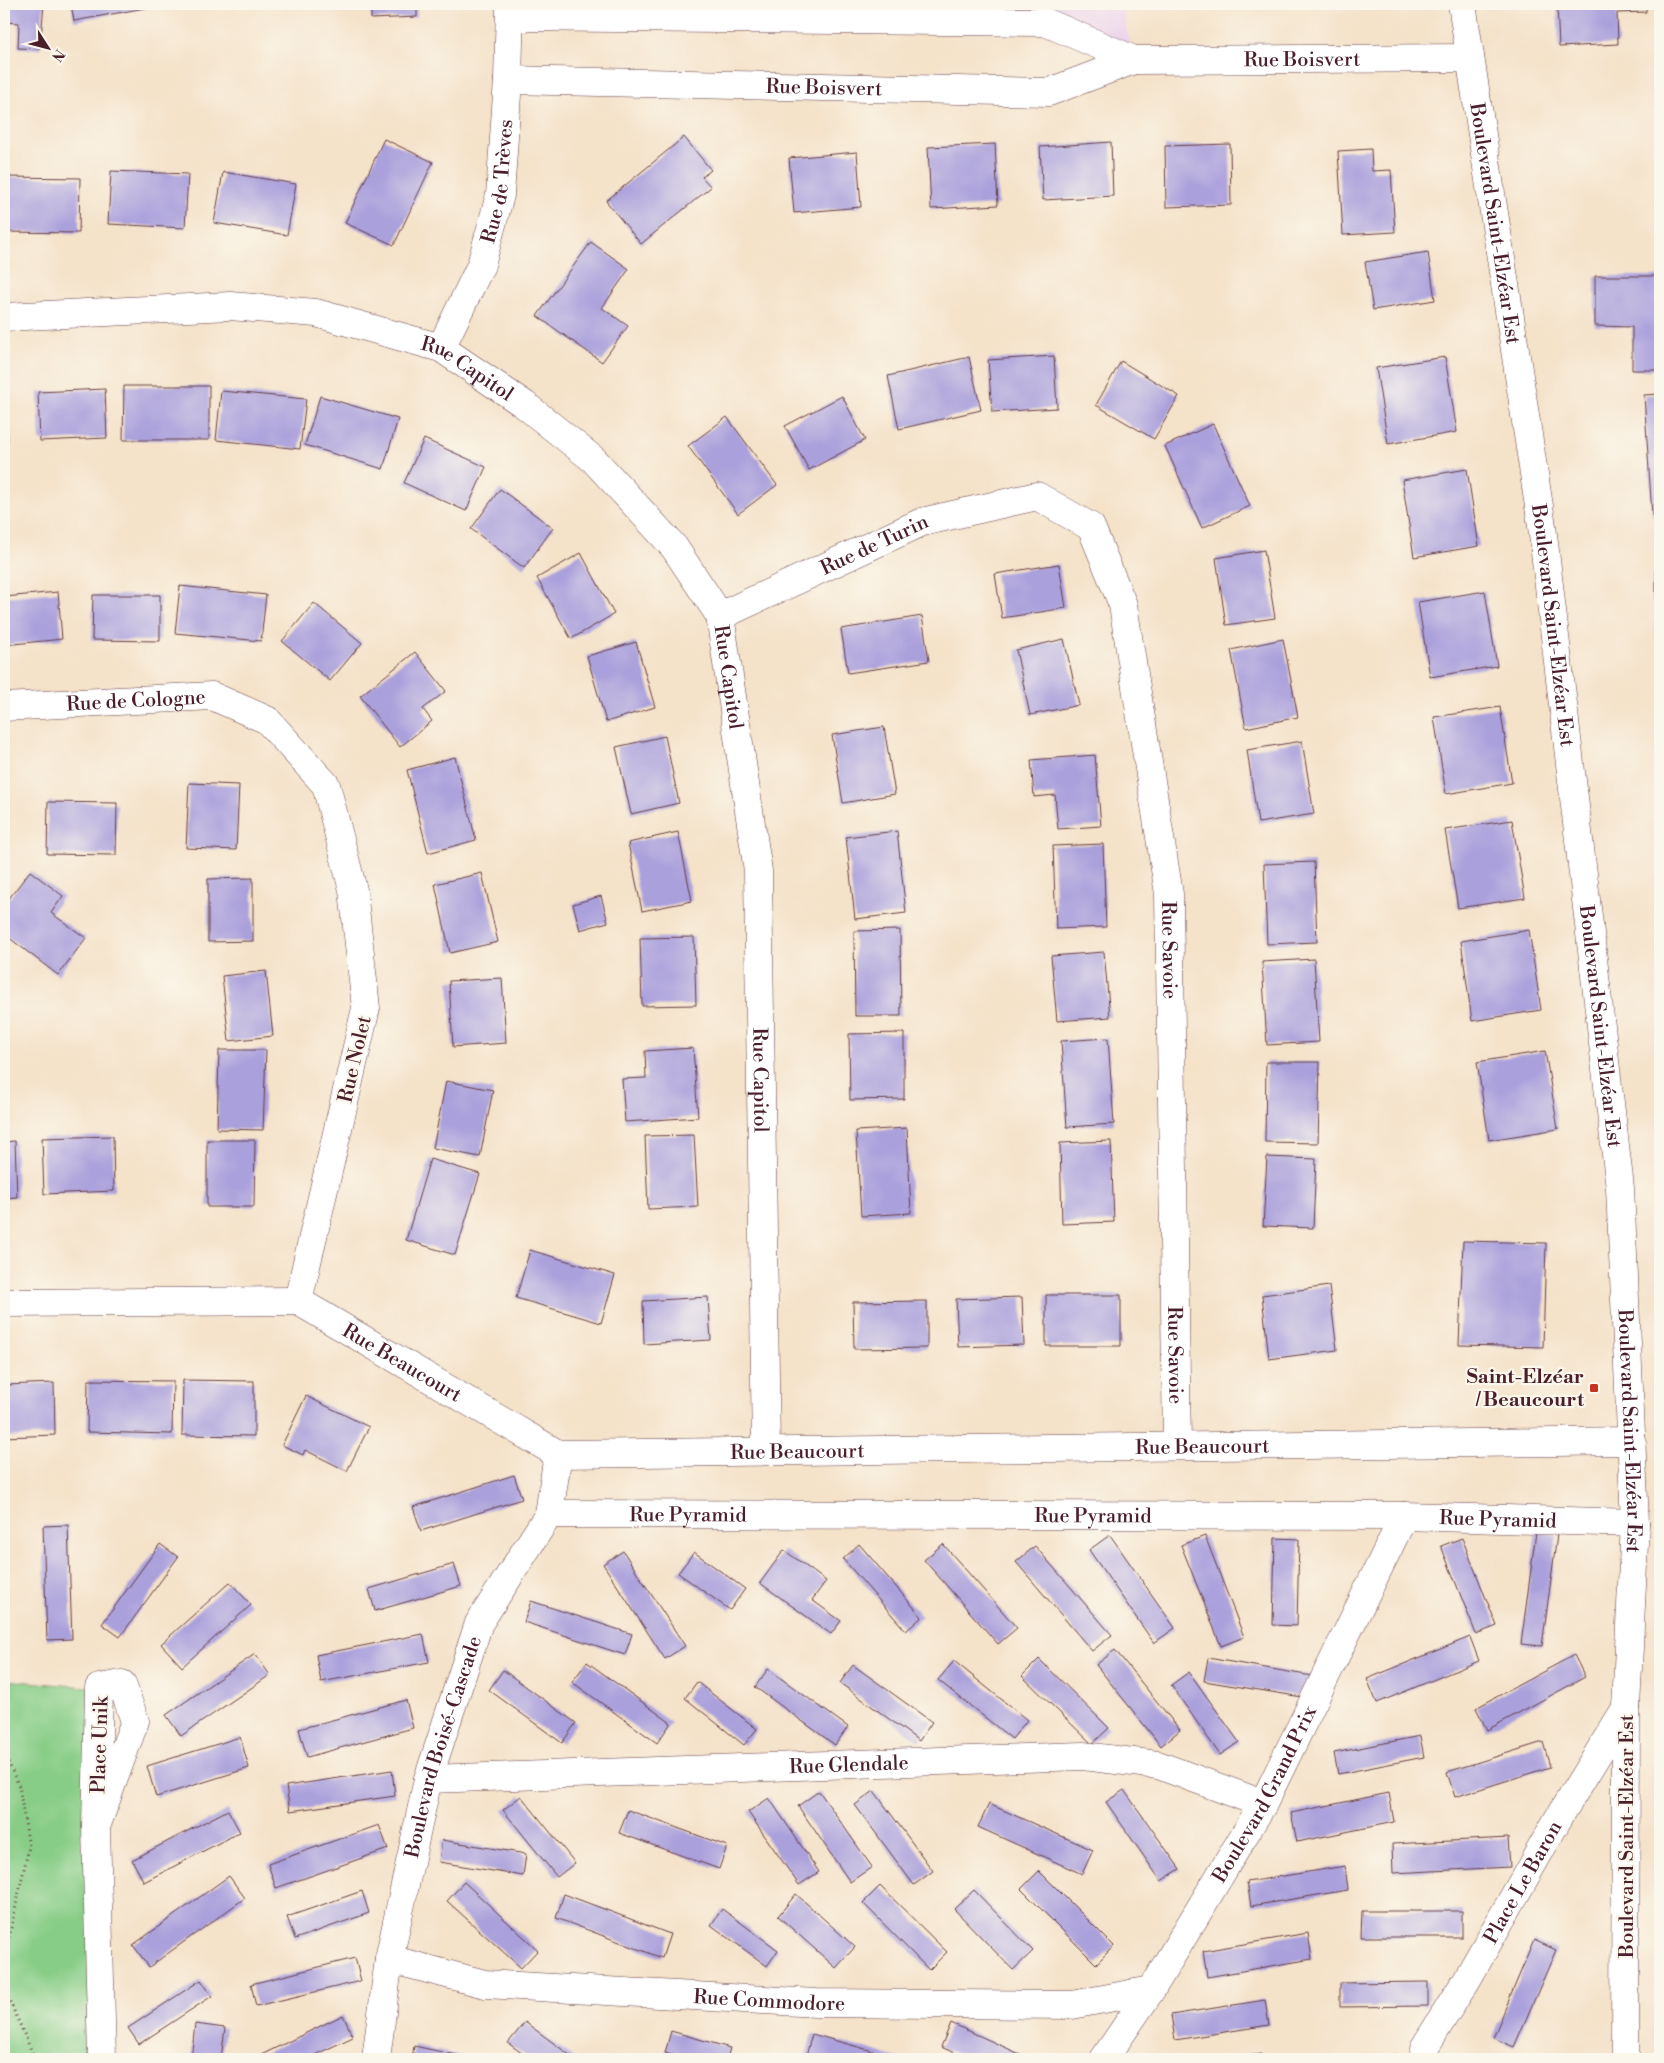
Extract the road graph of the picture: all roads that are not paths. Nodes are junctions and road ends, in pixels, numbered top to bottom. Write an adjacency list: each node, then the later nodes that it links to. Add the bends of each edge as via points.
1 (1462, 4): 4 (street, Boulevard Saint-Elzéar Est)
2 (510, 10): 3 (street, Rue Boisvert); 6 (street, Rue de Trèves)
3 (995, 12): 5 (street, Rue Boisvert, via 1045,22)
4 (1470, 58): 5 (street, Rue Boisvert); 15 (street, Boulevard Saint-Elzéar Est, via 1542,526 1618,1168)
5 (1134, 60): 6 (street, Rue Boisvert, via 1049,92)
6 (508, 80): 8 (street, Rue de Trèves, via 500,195 481,265)
7 (4, 317): 8 (street, Rue Capitol, via 230,306 316,314)
8 (441, 348): 10 (street, Rue Capitol, via 525,405 594,460 674,547)
9 (1037, 496): 10 (street, Rue de Turin, via 922,522); 16 (street, Rue Savoie, via 1091,527 1123,605 1169,894)
10 (720, 616): 17 (street, Rue Capitol, via 758,871)
11 (4, 707): 12 (street, Rue de Cologne, via 212,696 267,720)
12 (326, 785): 13 (street, Rue Nolet, via 353,890 366,1008)
13 (298, 1302): 14 (street); 18 (street, Rue Beaucourt)
14 (4, 1303)
15 (1632, 1441): 16 (street, Rue Beaucourt); 21 (street, Boulevard Saint-Elzéar Est)
16 (1177, 1446): 17 (street, Rue Beaucourt)
17 (766, 1451): 18 (street, Rue Beaucourt)
18 (558, 1454): 19 (street, Boulevard Boisé-Cascade)
19 (549, 1514): 20 (street, Rue Pyramid); 23 (street, Boulevard Boisé-Cascade, via 479,1622)
20 (1404, 1516): 21 (street, Rue Pyramid); 24 (street, Boulevard Grand Prix)
21 (1635, 1523): 22 (street, Boulevard Saint-Elzéar Est)
22 (1626, 1708): 31 (street, Place Le Baron, via 1424,2048); 32 (street, Boulevard Saint-Elzéar Est)
23 (428, 1779): 24 (street, Rue Glendale, via 1083,1756 1158,1765); 26 (street, Boulevard Boisé-Cascade)
24 (1263, 1804): 27 (street, Boulevard Grand Prix)
25 (96, 1827): 28 (street)
26 (389, 1959): 27 (street, Rue Commodore, via 485,1984 816,2003 1072,2005); 29 (street, Boulevard Boisé-Cascade)
27 (1151, 1990): 30 (street, Boulevard Grand Prix)
28 (102, 2059)
29 (376, 2059)
30 (1104, 2059)
31 (1425, 2059)
32 (1625, 2059)

